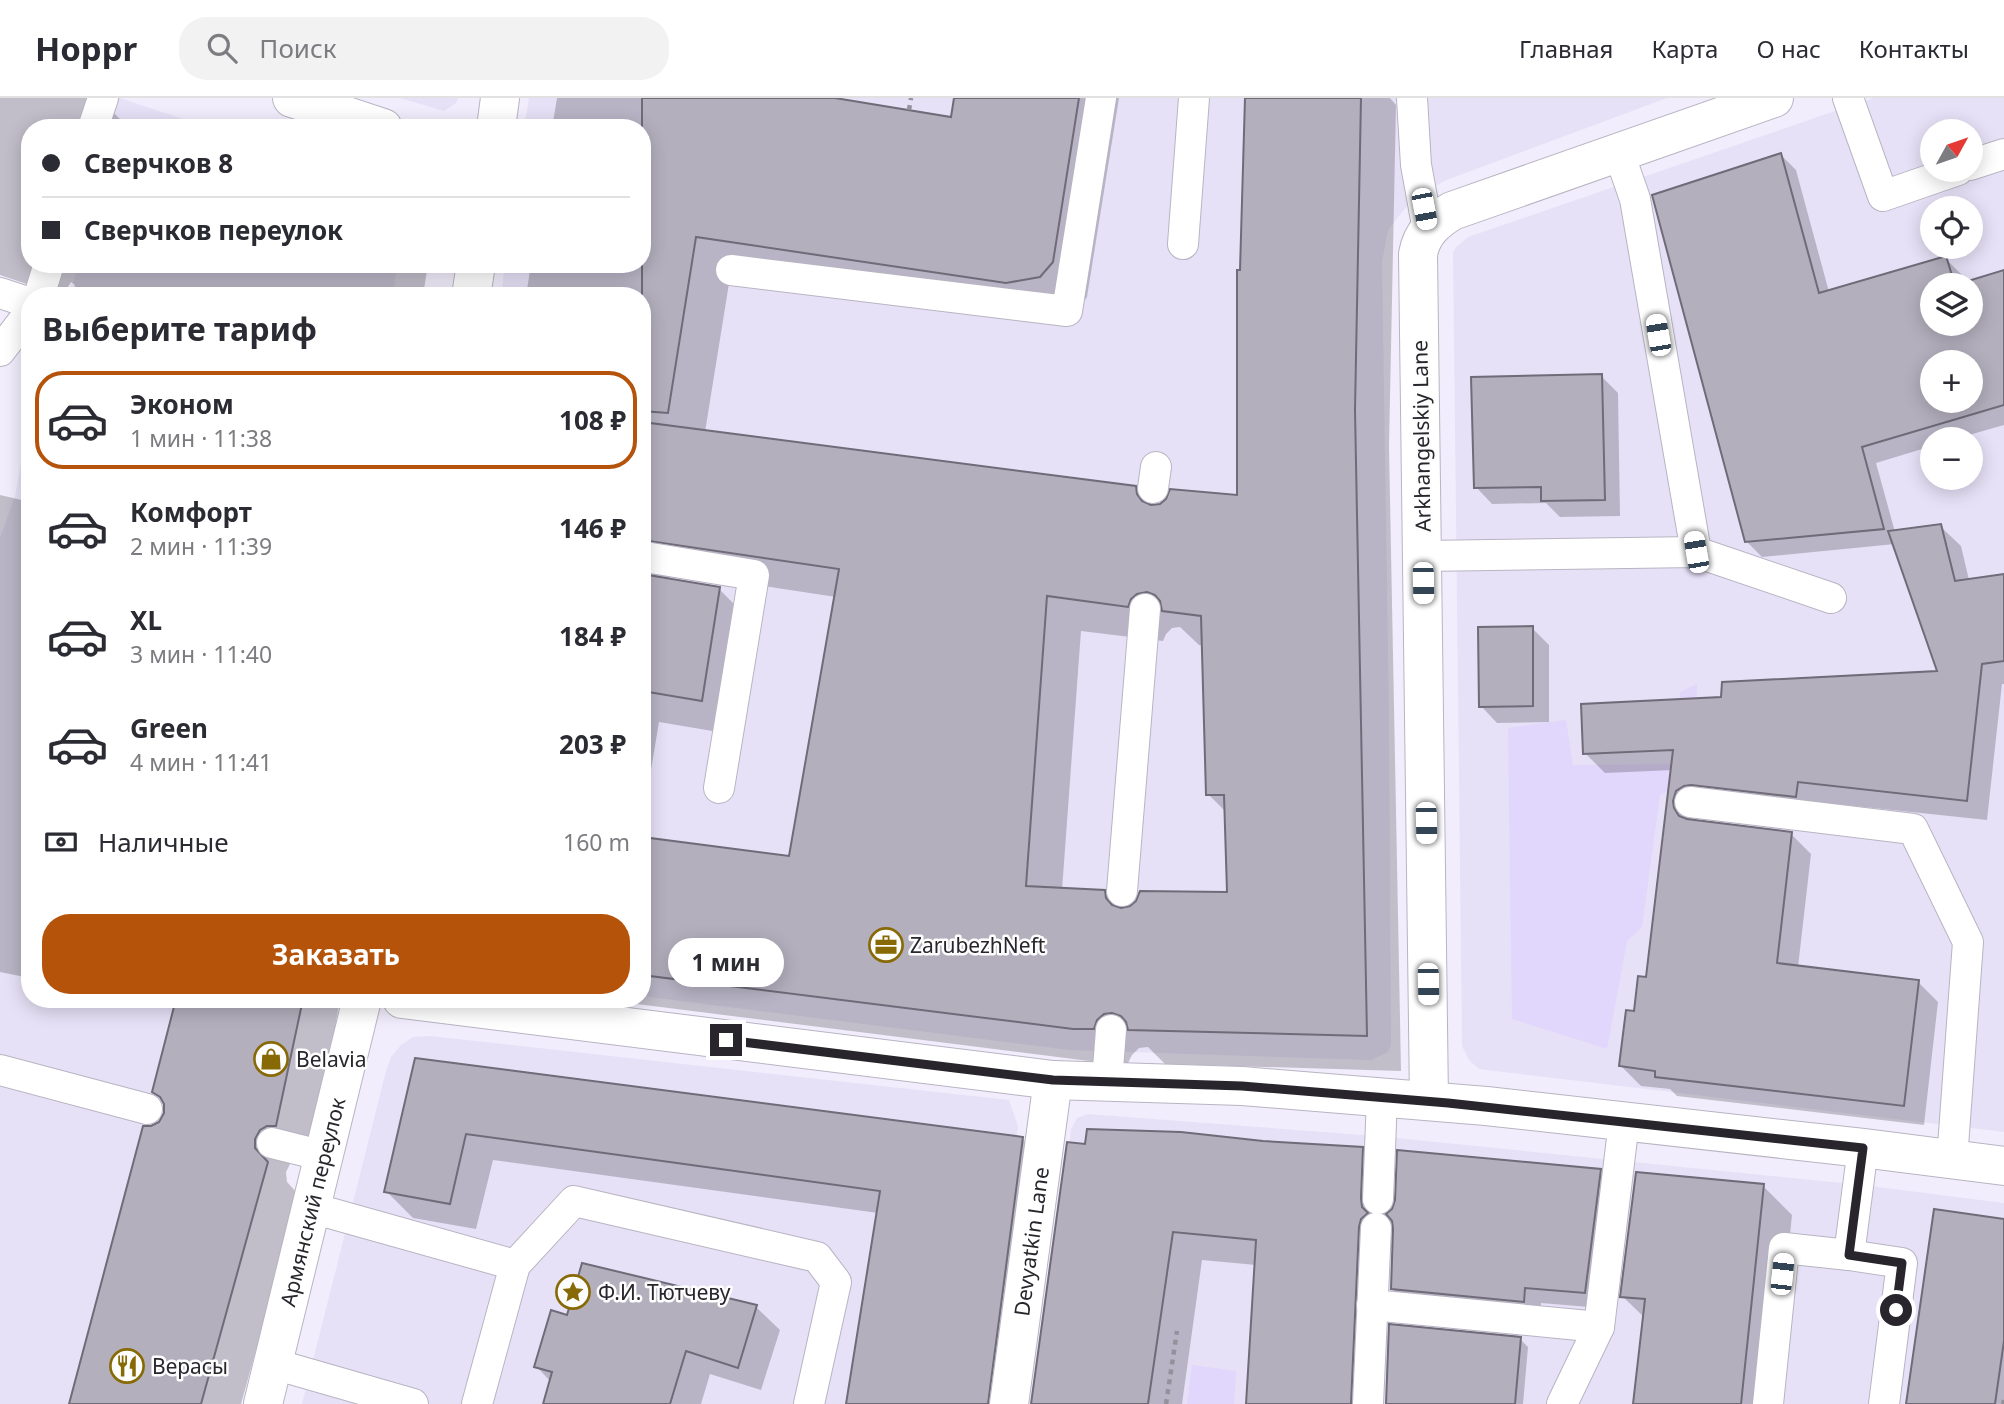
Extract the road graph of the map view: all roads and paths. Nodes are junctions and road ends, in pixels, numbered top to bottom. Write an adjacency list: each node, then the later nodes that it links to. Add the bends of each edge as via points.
1 (103, 98): 11 (lane)
2 (292, 98): 12 (street)
3 (500, 98): 13 (street)
4 (911, 98): 10 (path)
5 (1101, 98): 20 (lane, via 1067,311)
6 (1195, 98): 19 (lane)
7 (1412, 98): 18 (lane, via 1416,165)
8 (1774, 98): 14 (street)
9 (1848, 98): 17 (lane, via 1882,196)
10 (909, 110)
11 (96, 119)
12 (356, 119)
13 (497, 119)
14 (1619, 153): 18 (street, via 1452,211); 25 (lane, via 1635,200)
15 (2004, 154): 16 (lane)
16 (1983, 161)
17 (1923, 182)
18 (1428, 230): 26 (street, Arkhangelskiy Lane, via 1418,254)
19 (1183, 244)
20 (731, 270)
21 (0, 293): 22 (lane)
22 (21, 300)
23 (21, 324): 24 (lane)
24 (0, 351)
25 (1696, 552): 26 (lane); 28 (lane)
26 (1422, 556): 40 (street, Arkhangelskiy Lane)
27 (651, 559): 30 (lane, via 754,575)
28 (1831, 598)
29 (1145, 609): 32 (lane)
30 (719, 788)
31 (1690, 802): 46 (lane, via 1913,829 1968,942)
32 (1122, 891)
33 (360, 1008): 45 (street, Армянский переулок)
34 (474, 1008): 37 (street)
35 (1111, 1030): 38 (lane)
36 (0, 1070): 41 (lane)
37 (1053, 1080): 38 (street); 61 (street, Devyatkin Lane)
38 (1107, 1082): 39 (street)
39 (1382, 1097): 40 (street); 48 (lane)
40 (1429, 1101): 42 (street)
41 (147, 1109)
42 (1624, 1122): 44 (street); 54 (lane)
43 (272, 1143): 45 (lane)
44 (1863, 1148): 46 (street); 51 (lane)
45 (324, 1156): 49 (street, Армянский переулок)
46 (1952, 1160): 47 (street)
47 (2004, 1166)
48 (1378, 1199)
49 (312, 1208): 52 (lane); 56 (street, Армянский переулок)
50 (1376, 1228): 53 (lane)
51 (1849, 1255): 65 (lane, via 1784,1248); 66 (lane, via 1902,1263)
52 (515, 1265): 59 (lane); 60 (lane, via 574,1201 817,1256 836,1282)
53 (1372, 1305): 54 (lane); 63 (lane)
54 (1599, 1327): 64 (lane)
55 (1177, 1331): 62 (path)
56 (274, 1364): 57 (street, Армянский переулок); 58 (lane)
57 (263, 1404)
58 (413, 1404)
59 (477, 1404)
60 (809, 1404)
61 (1009, 1404)
62 (1166, 1404)
63 (1368, 1404)
64 (1562, 1404)
65 (1768, 1404)
66 (1884, 1404)

